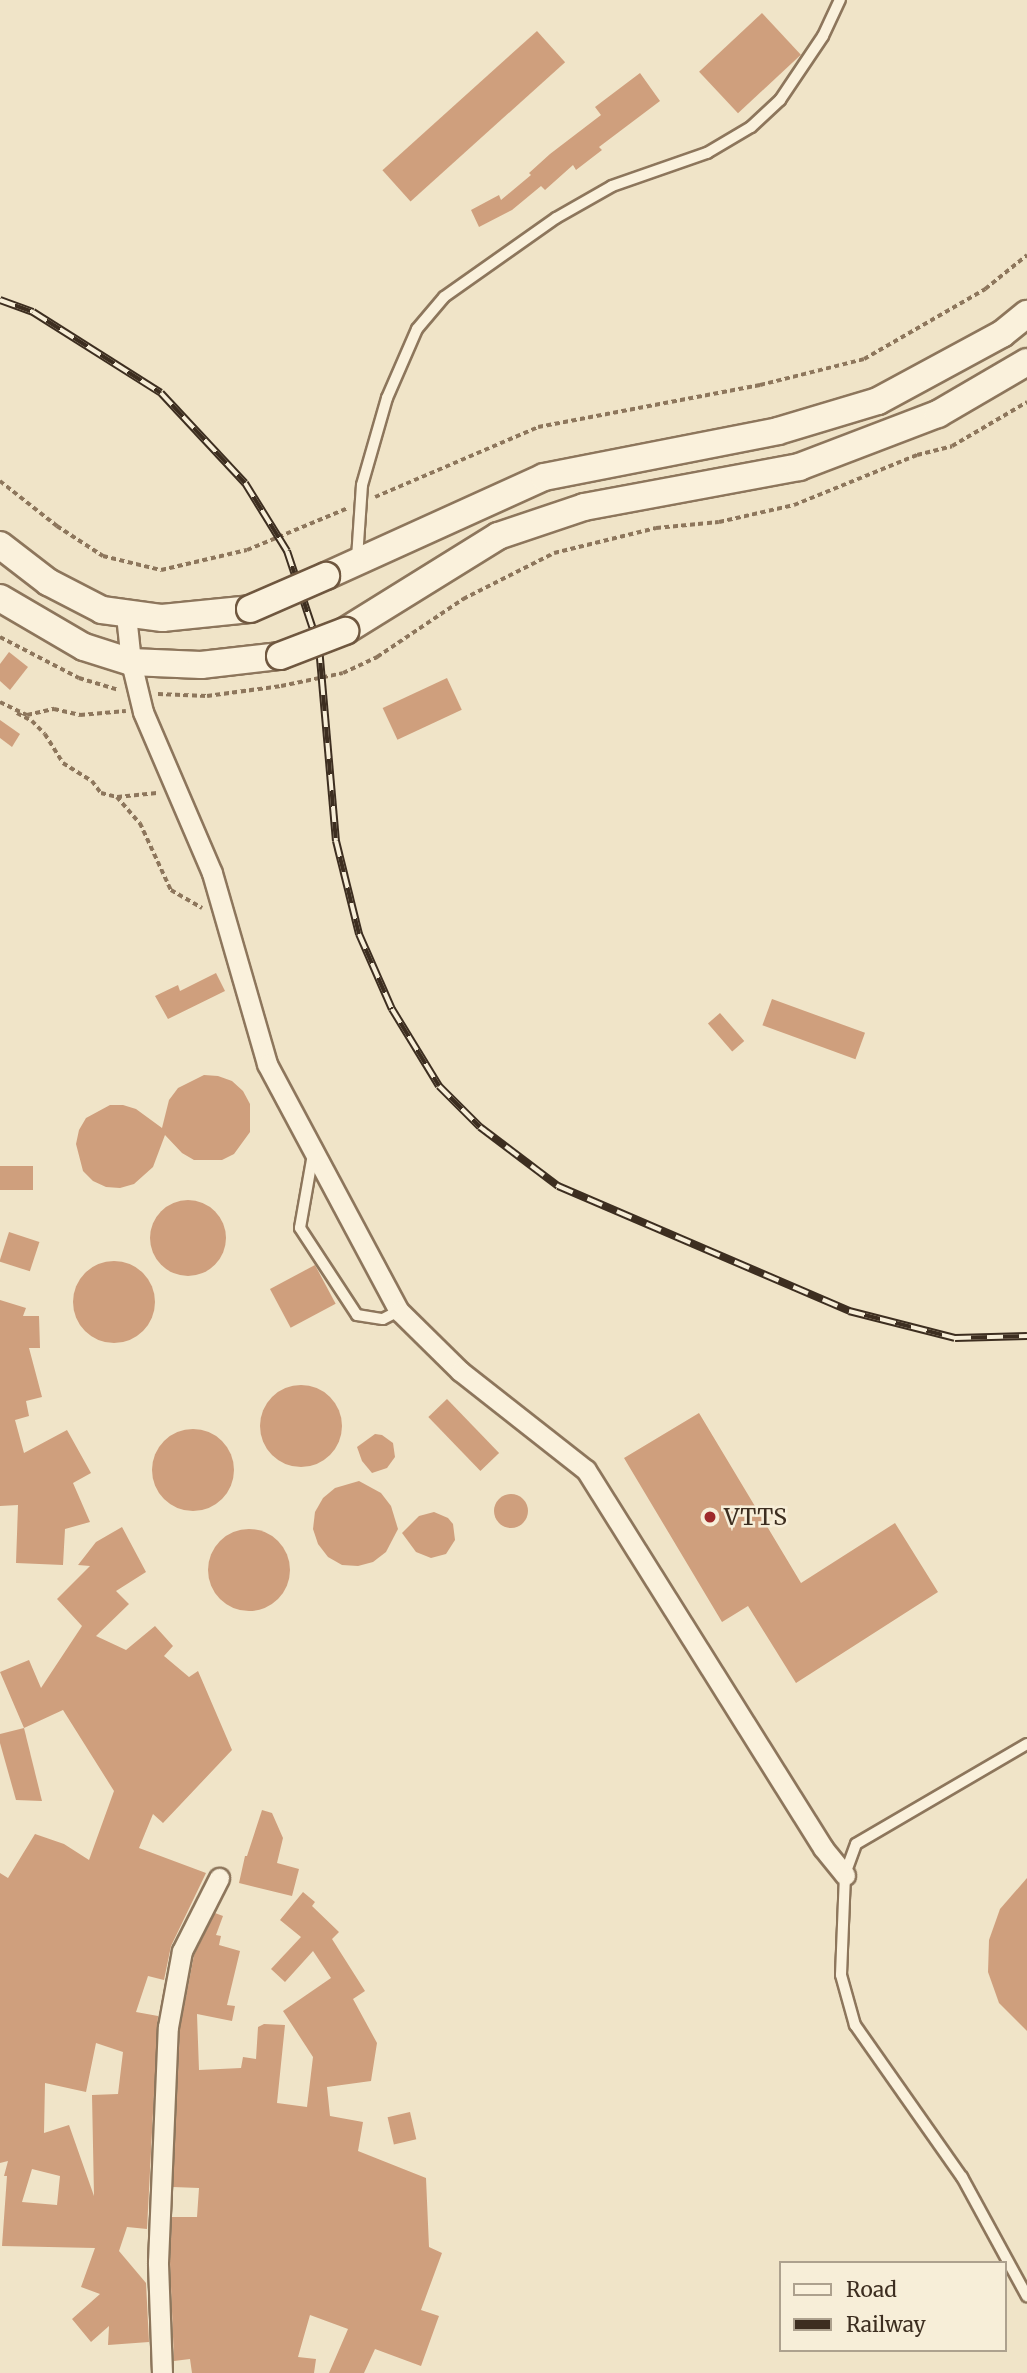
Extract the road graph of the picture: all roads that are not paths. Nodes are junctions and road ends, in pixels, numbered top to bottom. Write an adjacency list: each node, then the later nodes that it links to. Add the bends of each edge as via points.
1 (840, 0): 5 (lane, via 823,36 780,100 751,127 707,153 611,186 556,218 444,297 417,329 387,398 362,485)
2 (1027, 314): 5 (main road, via 1003,334 878,401 778,431 544,477)
3 (1027, 362): 8 (main road, bridge, via 938,414 800,467 584,507 498,536 345,631 280,656 201,665)
4 (0, 545): 7 (main road, via 48,582 102,610)
5 (357, 559): 7 (main road, bridge, via 250,609 162,618)
6 (0, 597): 8 (main road, via 84,647)
7 (126, 615): 8 (street)
8 (131, 662): 9 (street, via 141,703 212,873 267,1064)
9 (313, 1153): 10 (street); 10 (lane, via 300,1228 357,1315 383,1319)
10 (399, 1311): 12 (street, via 460,1371 586,1470 823,1848)
11 (1027, 1744): 12 (lane, via 856,1844)
12 (845, 1875): 14 (lane, via 841,1975 855,2025 962,2177)
13 (219, 1878): 15 (street, via 182,1951 168,2027 158,2262)
14 (1027, 2296)
15 (162, 2373)

